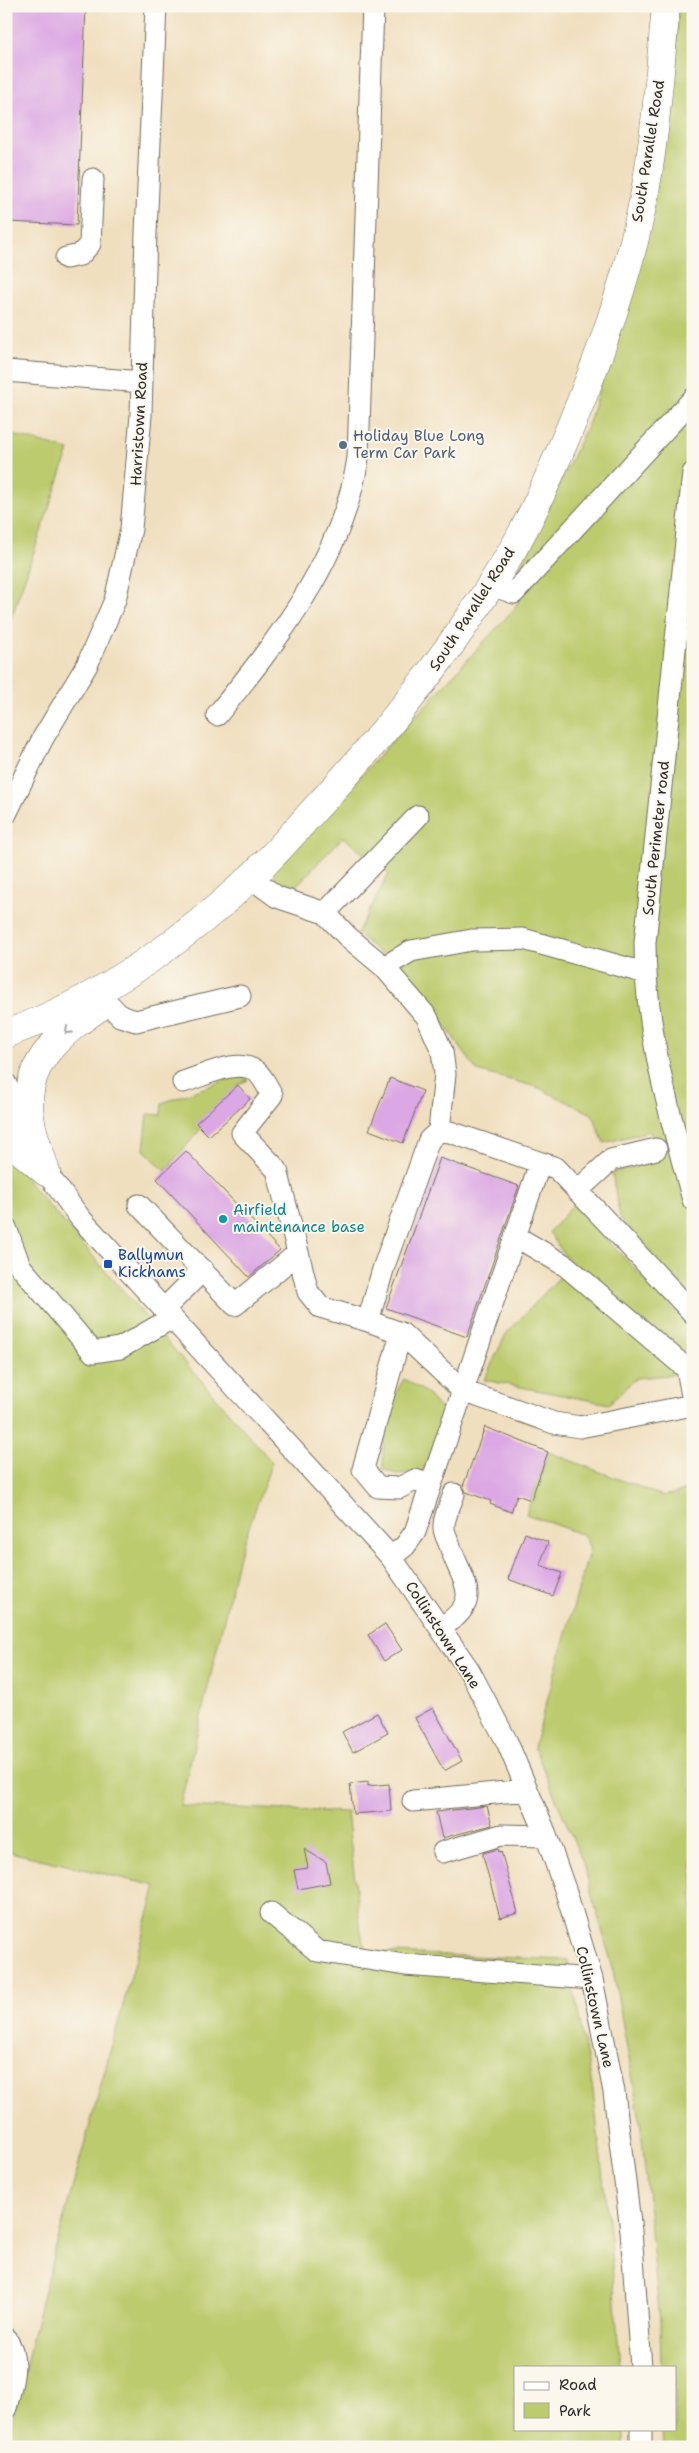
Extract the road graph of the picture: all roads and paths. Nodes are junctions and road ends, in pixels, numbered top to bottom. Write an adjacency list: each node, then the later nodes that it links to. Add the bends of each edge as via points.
1 (156, 6): 7 (street, Harristown Road)
2 (373, 6): 11 (street, via 358,458 354,483 337,534 297,609 274,645)
3 (666, 6): 10 (main road, South Parallel Road, via 645,192 627,269 587,390 544,490)
4 (93, 179): 5 (street, via 90,244 80,255)
5 (66, 258)
6 (6, 371): 7 (street)
7 (142, 382): 12 (street, Harristown Road, via 132,528 114,600 87,666 43,738)
8 (693, 399): 10 (street, via 514,593)
9 (693, 473): 18 (street, South Perimeter road, via 645,943)
10 (491, 585): 14 (main road, South Parallel Road, via 423,684 370,749)
11 (217, 715)
12 (6, 814)
13 (418, 816): 15 (street)
14 (251, 878): 15 (street, via 276,897); 16 (main road, South Parallel Road, via 188,933)
15 (324, 913): 17 (street)
16 (158, 954): 20 (main road); 21 (main road, South Parallel Road, via 102,991)
17 (384, 967): 18 (street, via 411,951 472,940 523,939); 25 (street, via 427,1017 442,1051 445,1074)
18 (645, 972): 30 (street, South Perimeter road, via 659,1076)
19 (240, 996): 20 (street, via 136,1021 120,1016)
20 (107, 1002): 28 (main road, one-way to 28, via 78,1022 45,1052 31,1085 30,1116)
21 (6, 1034)
22 (183, 1082): 34 (street, via 234,1067 247,1067 259,1073 272,1095 242,1133 277,1170)
23 (6, 1084): 28 (street, Collinstown Lane)
24 (6, 1130): 28 (main road, via 22,1152)
25 (440, 1131): 27 (street); 39 (street, via 429,1140)
26 (656, 1149): 29 (street, via 611,1160)
27 (540, 1163): 29 (street, via 556,1168); 33 (street)
28 (46, 1172): 37 (street, Collinstown Lane, via 82,1219)
29 (577, 1191): 38 (street)
30 (693, 1200)
31 (139, 1205): 36 (street)
32 (6, 1228): 35 (street)
33 (515, 1236): 41 (street); 42 (street, via 566,1266 687,1369)
34 (298, 1253): 36 (street, via 236,1305); 39 (street, via 308,1292 320,1307)
35 (13, 1270): 37 (street, via 93,1352 120,1348)
36 (203, 1270): 37 (street)
37 (168, 1313): 45 (street, Collinstown Lane)
38 (693, 1313)
39 (368, 1321): 40 (street)
40 (401, 1332): 41 (street); 43 (street, via 362,1469 378,1487 399,1488 415,1480)
41 (462, 1390): 42 (street, via 554,1423 580,1427); 43 (street)
42 (693, 1403)
43 (430, 1485): 45 (street, via 414,1532 405,1546)
44 (454, 1494): 46 (street, via 444,1527 467,1588 467,1603 456,1618)
45 (391, 1557): 46 (street, Collinstown Lane)
46 (440, 1628): 47 (street, Collinstown Lane, via 469,1670)
47 (527, 1790): 48 (street); 49 (street, Collinstown Lane)
48 (413, 1801)
49 (546, 1836): 50 (street, via 501,1835); 52 (street, Collinstown Lane)
50 (442, 1852)
51 (271, 1913): 52 (street, via 317,1951 405,1965)
52 (592, 1979): 54 (street, Collinstown Lane, via 616,2112 631,2231)
53 (6, 2339): 55 (street, via 11,2344 15,2366)
54 (641, 2366)
55 (6, 2408)
56 (641, 2430): 57 (street)
57 (641, 2447)

